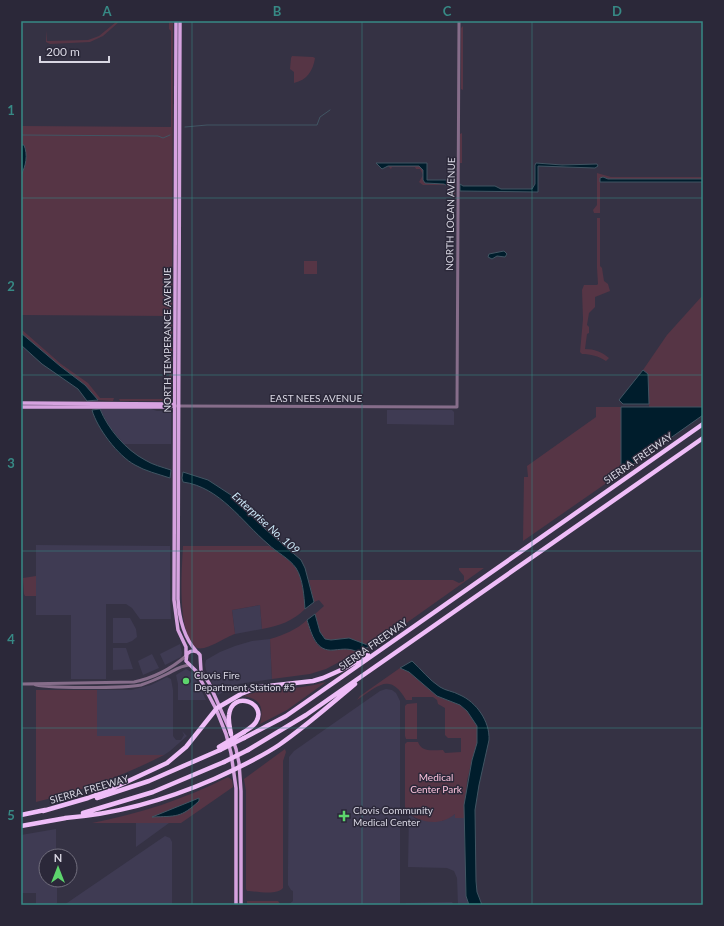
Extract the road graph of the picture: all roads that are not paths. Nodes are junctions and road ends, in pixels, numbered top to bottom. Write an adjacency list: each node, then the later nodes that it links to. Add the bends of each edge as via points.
1 (178, 21): 4 (main road, NORTH TEMPERANCE AVENUE); 4 (main road, NORTH TEMPERANCE AVENUE, via 180,48)
2 (459, 21): 6 (street, NORTH LOCAN AVENUE)
3 (21, 403): 4 (main road, EAST NEES AVENUE)
4 (176, 406): 5 (main road, EAST NEES AVENUE); 6 (street, EAST NEES AVENUE); 9 (main road, NORTH TEMPERANCE AVENUE); 10 (main road, NORTH TEMPERANCE AVENUE)
5 (21, 407)
6 (457, 407)
7 (703, 424): 11 (highway, SIERRA FREEWAY)
8 (703, 438): 16 (highway, SIERRA FREEWAY)
9 (174, 577): 10 (main road); 13 (main road, NORTH TEMPERANCE AVENUE, via 174,610 180,635 186,646)
10 (178, 605): 12 (main road, NORTH TEMPERANCE AVENUE, via 185,634)
11 (382, 648): 19 (highway, via 323,678 259,687); 21 (highway, SIERRA FREEWAY, bridge, via 286,716)
12 (196, 651): 13 (main road); 14 (main road)
13 (186, 656): 15 (main road); 18 (street, via 171,667 134,682)
14 (201, 660): 15 (main road, via 198,664); 19 (main road, via 202,673 209,683)
15 (189, 666): 18 (street, via 181,666 155,680 135,686 50,687); 19 (main road, via 196,671)
16 (368, 672): 22 (highway, via 279,745); 26 (highway, SIERRA FREEWAY, bridge, via 291,724 224,762 175,784 111,806)
17 (21, 684): 18 (street)
18 (34, 684)
19 (218, 708): 20 (main road); 23 (main road); 24 (highway, via 186,747 163,765 97,795)
20 (231, 734): 21 (highway, bridge, via 230,710 235,703 244,700 254,704 258,716 255,725); 22 (main road)
21 (220, 749): 24 (highway, SIERRA FREEWAY, via 122,790)
22 (240, 768): 23 (highway); 29 (main road)
23 (235, 770): 26 (highway, via 182,793 140,806); 28 (main road)
24 (43, 811): 25 (highway, SIERRA FREEWAY)
25 (21, 815)
26 (65, 818): 27 (highway, SIERRA FREEWAY)
27 (21, 826)
28 (236, 905)
29 (241, 905)

